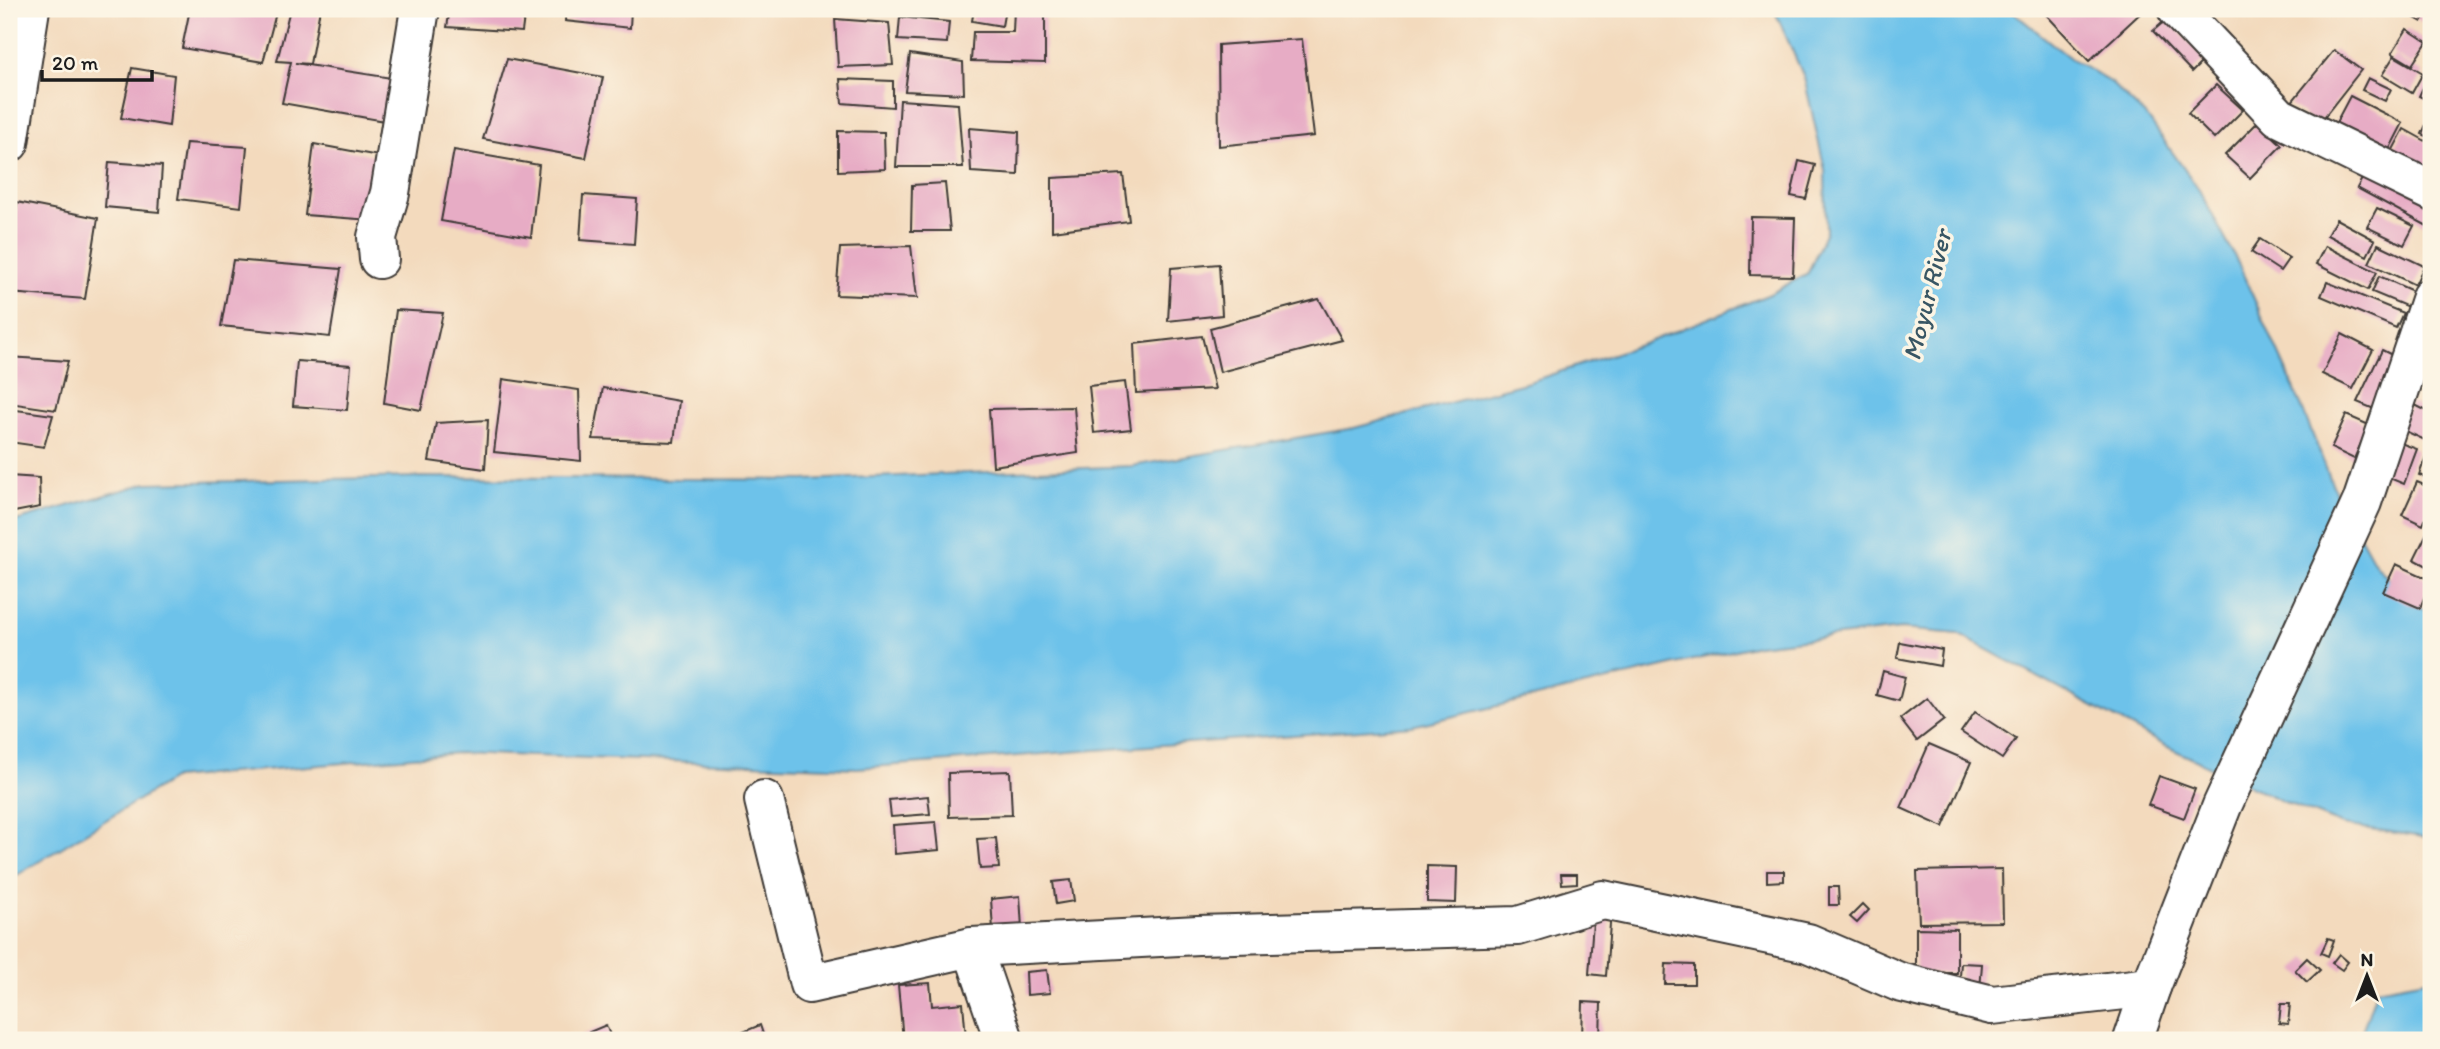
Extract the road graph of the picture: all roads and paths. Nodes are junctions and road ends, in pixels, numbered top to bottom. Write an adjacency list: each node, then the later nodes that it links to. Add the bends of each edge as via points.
1 (30, 9): 4 (street)
2 (420, 9): 6 (street, via 390,192 377,237)
3 (2177, 9): 5 (street, via 2279,117)
4 (9, 143)
5 (2431, 191)
6 (379, 260)
7 (2431, 296): 10 (street, via 2362,502 2222,806)
8 (764, 800): 9 (street, via 809,984)
9 (972, 947): 10 (street, via 1198,934 1518,926 1603,900 1808,943 1899,982 1992,1005); 11 (street)
10 (2151, 987): 12 (street)
11 (1004, 1040)
12 (2133, 1040)

